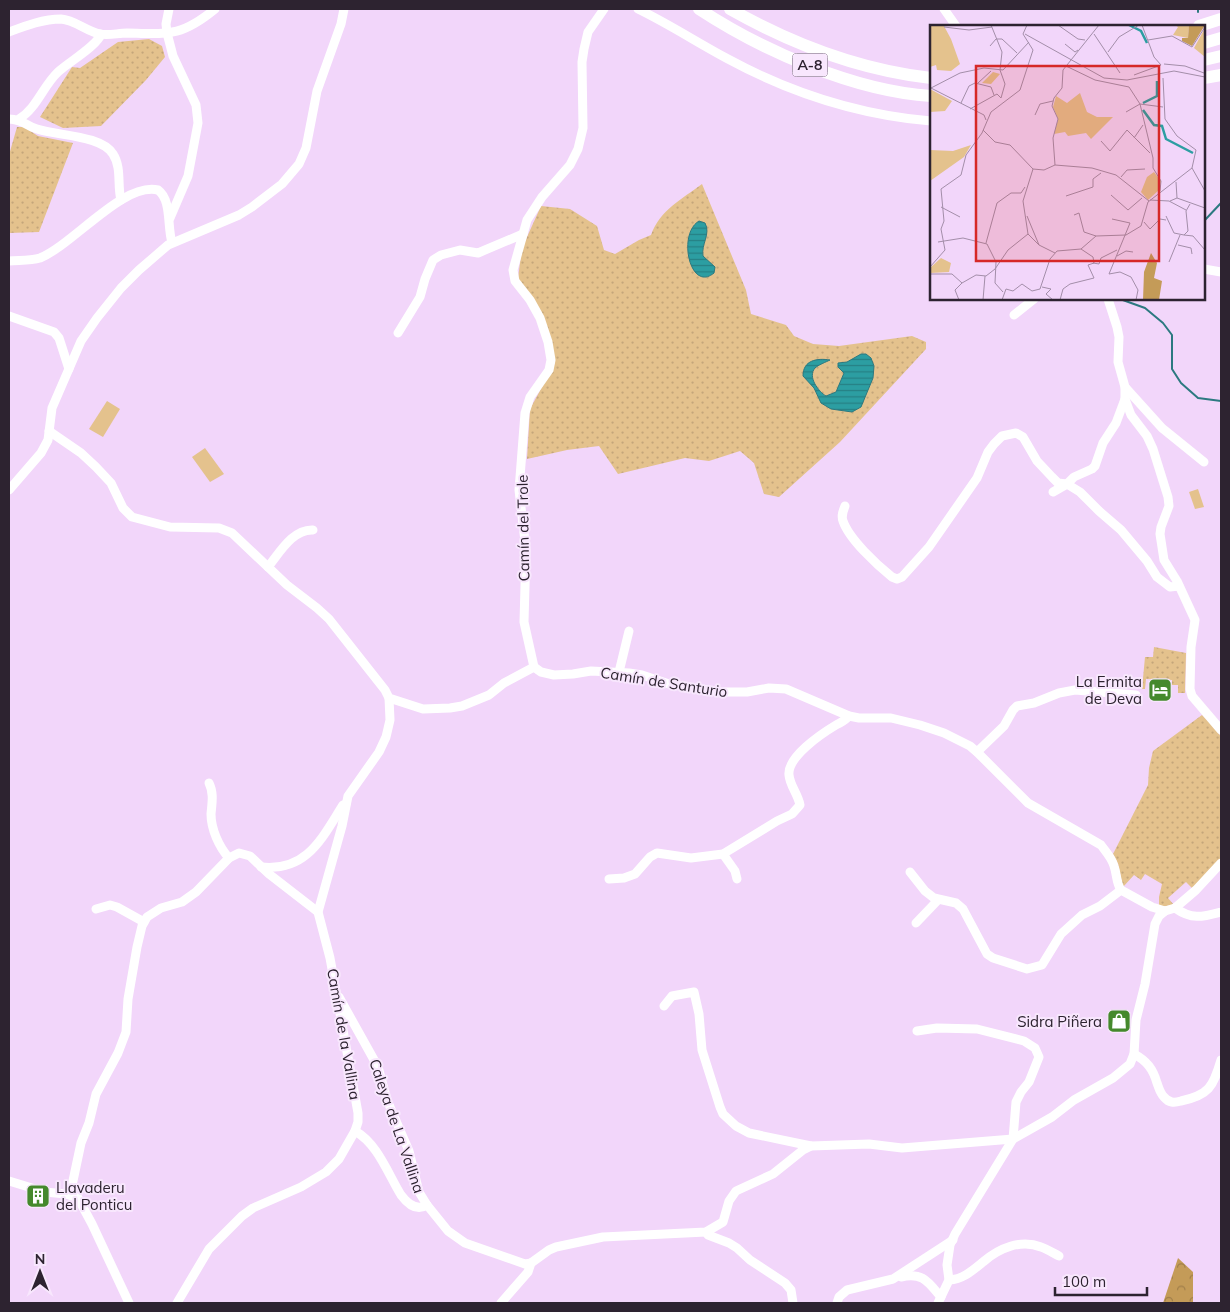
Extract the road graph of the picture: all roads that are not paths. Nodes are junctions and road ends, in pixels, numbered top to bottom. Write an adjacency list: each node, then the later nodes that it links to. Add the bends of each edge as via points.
1 (169, 9): 14 (street)
2 (215, 9): 14 (street, via 190,27)
3 (344, 9): 31 (street, via 317,91 306,148 299,164 282,184 239,215)
4 (604, 9): 30 (street, Camín del Trole, via 588,32 584,49 583,128 578,148 570,165 527,220)
5 (638, 9): 27 (street, via 729,60 806,94 861,110)
6 (699, 9): 24 (highway, A-8, via 766,47 822,70 865,84)
7 (730, 9): 10 (highway, A-8)
8 (944, 9): 11 (street)
9 (1221, 19): 12 (highway)
10 (752, 22): 20 (highway, via 828,50); 22 (highway, A-8, via 826,54 867,66)
11 (955, 25)
12 (1202, 25)
13 (9, 32): 15 (street, via 58,19)
14 (167, 33): 15 (street); 29 (street, via 196,105 198,123 188,176)
15 (102, 34): 26 (street, via 94,45 57,73 30,110)
16 (1221, 38): 17 (highway)
17 (1205, 42)
18 (1221, 56): 19 (highway)
19 (1205, 60)
20 (930, 72)
21 (1221, 75): 23 (highway)
22 (930, 78)
23 (1205, 78)
24 (930, 96)
25 (9, 119): 26 (street)
26 (19, 119): 28 (street, via 38,130 106,147 118,164)
27 (930, 121)
28 (121, 200): 29 (street, via 148,189 158,190 164,196); 32 (street, via 48,253 32,260)
29 (170, 218): 31 (street)
30 (523, 234): 39 (street, via 478,253 460,250 433,260 420,297); 56 (street, Camín del Trole, via 514,260 515,281 540,318 551,360 549,370 530,397 526,413 519,490 526,550 524,622)
31 (172, 242): 40 (street, via 139,270 96,318)
32 (9, 261)
33 (1205, 269): 34 (street)
34 (1221, 272)
35 (1033, 300): 37 (street)
36 (1108, 300): 41 (street, via 1119,337 1118,362)
37 (1014, 315)
38 (9, 316): 40 (street, via 54,332 60,338)
39 (398, 333)
40 (69, 369): 46 (street, via 52,408)
41 (1125, 387): 42 (street); 43 (street)
42 (1124, 399): 44 (street); 45 (street)
43 (1143, 409): 44 (street); 47 (street)
44 (1131, 415): 45 (street); 54 (street, via 1147,436 1166,488 1168,506 1161,527 1161,543 1164,560)
45 (1116, 423): 48 (street, via 1103,443 1095,466)
46 (49, 431): 49 (street, via 41,453); 53 (street, via 96,467 132,517 170,527 227,530)
47 (1204, 462)
48 (1067, 484): 50 (street); 51 (street, via 1058,483 1042,467 1023,437 1016,433 1002,436 988,452 978,478 929,547 897,579 857,543 843,521); 54 (street, via 1121,530 1161,580 1170,587)
49 (9, 490)
50 (1053, 492)
51 (845, 506)
52 (314, 530): 53 (street, via 305,530 294,536)
53 (268, 567): 59 (street, via 328,619)
54 (1179, 586): 61 (street, via 1195,620 1191,650 1192,696)
55 (629, 631): 57 (street)
56 (534, 667): 57 (street, Camín de Santurio, via 554,675 591,670); 59 (street, via 477,701 450,708 423,709)
57 (620, 672): 60 (street, Camín de Santurio, via 713,692 786,689)
58 (1136, 695): 62 (street, via 1075,690 1018,706 1004,726)
59 (389, 698): 64 (street, via 390,720 386,737 351,790)
60 (849, 716): 62 (street, Camín de Santurio, via 891,718 920,725 944,733); 65 (street, via 798,754 789,766 789,779 799,808)
61 (1221, 730)
62 (977, 752): 72 (street, Camín de Santurio, via 1028,804 1101,845 1109,854)
63 (209, 782): 66 (street, via 213,794 213,828)
64 (346, 804): 68 (street, via 342,805 304,858 283,865); 77 (street)
65 (723, 854): 70 (street, via 691,858 657,854 635,874); 71 (street)
66 (229, 858): 68 (street, via 235,854 247,854); 79 (street, via 196,892 178,905 156,910)
67 (1221, 863): 74 (street)
68 (261, 867): 77 (street)
69 (910, 872): 73 (street, via 925,891)
70 (609, 879)
71 (737, 879)
72 (1121, 890): 73 (street, via 1082,915 1061,934 1045,963 1033,968 1020,968 987,954 963,909 956,903); 76 (street)
73 (938, 900): 80 (street)
74 (1175, 908): 76 (street); 78 (street, via 1194,917)
75 (96, 909): 79 (street, via 117,907)
76 (1165, 911): 84 (street, via 1155,924 1136,1020)
77 (318, 912): 81 (street, Camín de la Vallina, via 327,942)
78 (1221, 912)
79 (144, 922): 90 (street, via 130,983 126,1032 96,1094)
80 (916, 923)
81 (335, 992): 86 (street, Camín de la Vallina, via 358,1113); 91 (street, Caleya de La Vallina, via 378,1067 387,1100 409,1151 419,1192)
82 (664, 1006): 88 (street, via 672,996 694,992 702,1050 723,1114 749,1133)
83 (917, 1031): 87 (street, via 977,1029 1024,1041 1036,1048 1038,1063 1015,1107)
84 (1134, 1054): 85 (street, via 1150,1065 1160,1092 1169,1102 1196,1098 1205,1093 1215,1081); 87 (street, via 1130,1064 1113,1078)
85 (1221, 1060)
86 (355, 1131): 91 (street, via 377,1152 405,1201 417,1208); 100 (street, Camín de la Vallina, via 339,1159 326,1172 253,1208 216,1241)
87 (1013, 1139): 88 (street, via 902,1148 869,1144); 93 (street)
88 (811, 1146): 92 (street, via 773,1174 736,1191 729,1201 723,1222)
89 (9, 1181): 90 (street, via 51,1194)
90 (70, 1195): 99 (street, via 81,1202)
91 (427, 1205): 95 (street, Caleya de La Vallina, via 448,1231 465,1243)
92 (706, 1232): 95 (street, via 602,1237 556,1247); 102 (street, via 729,1242 785,1283 791,1290)
93 (952, 1240): 96 (street); 97 (street, via 947,1265)
94 (1058, 1256): 97 (street, via 1032,1244 1010,1246 968,1274)
95 (531, 1264): 101 (street)
96 (893, 1279): 98 (street, via 920,1276 928,1281); 103 (street, via 847,1290)
97 (949, 1280): 98 (street)
98 (940, 1300)
99 (129, 1303)
100 (178, 1303)
101 (501, 1303)
102 (793, 1303)
103 (838, 1303)

